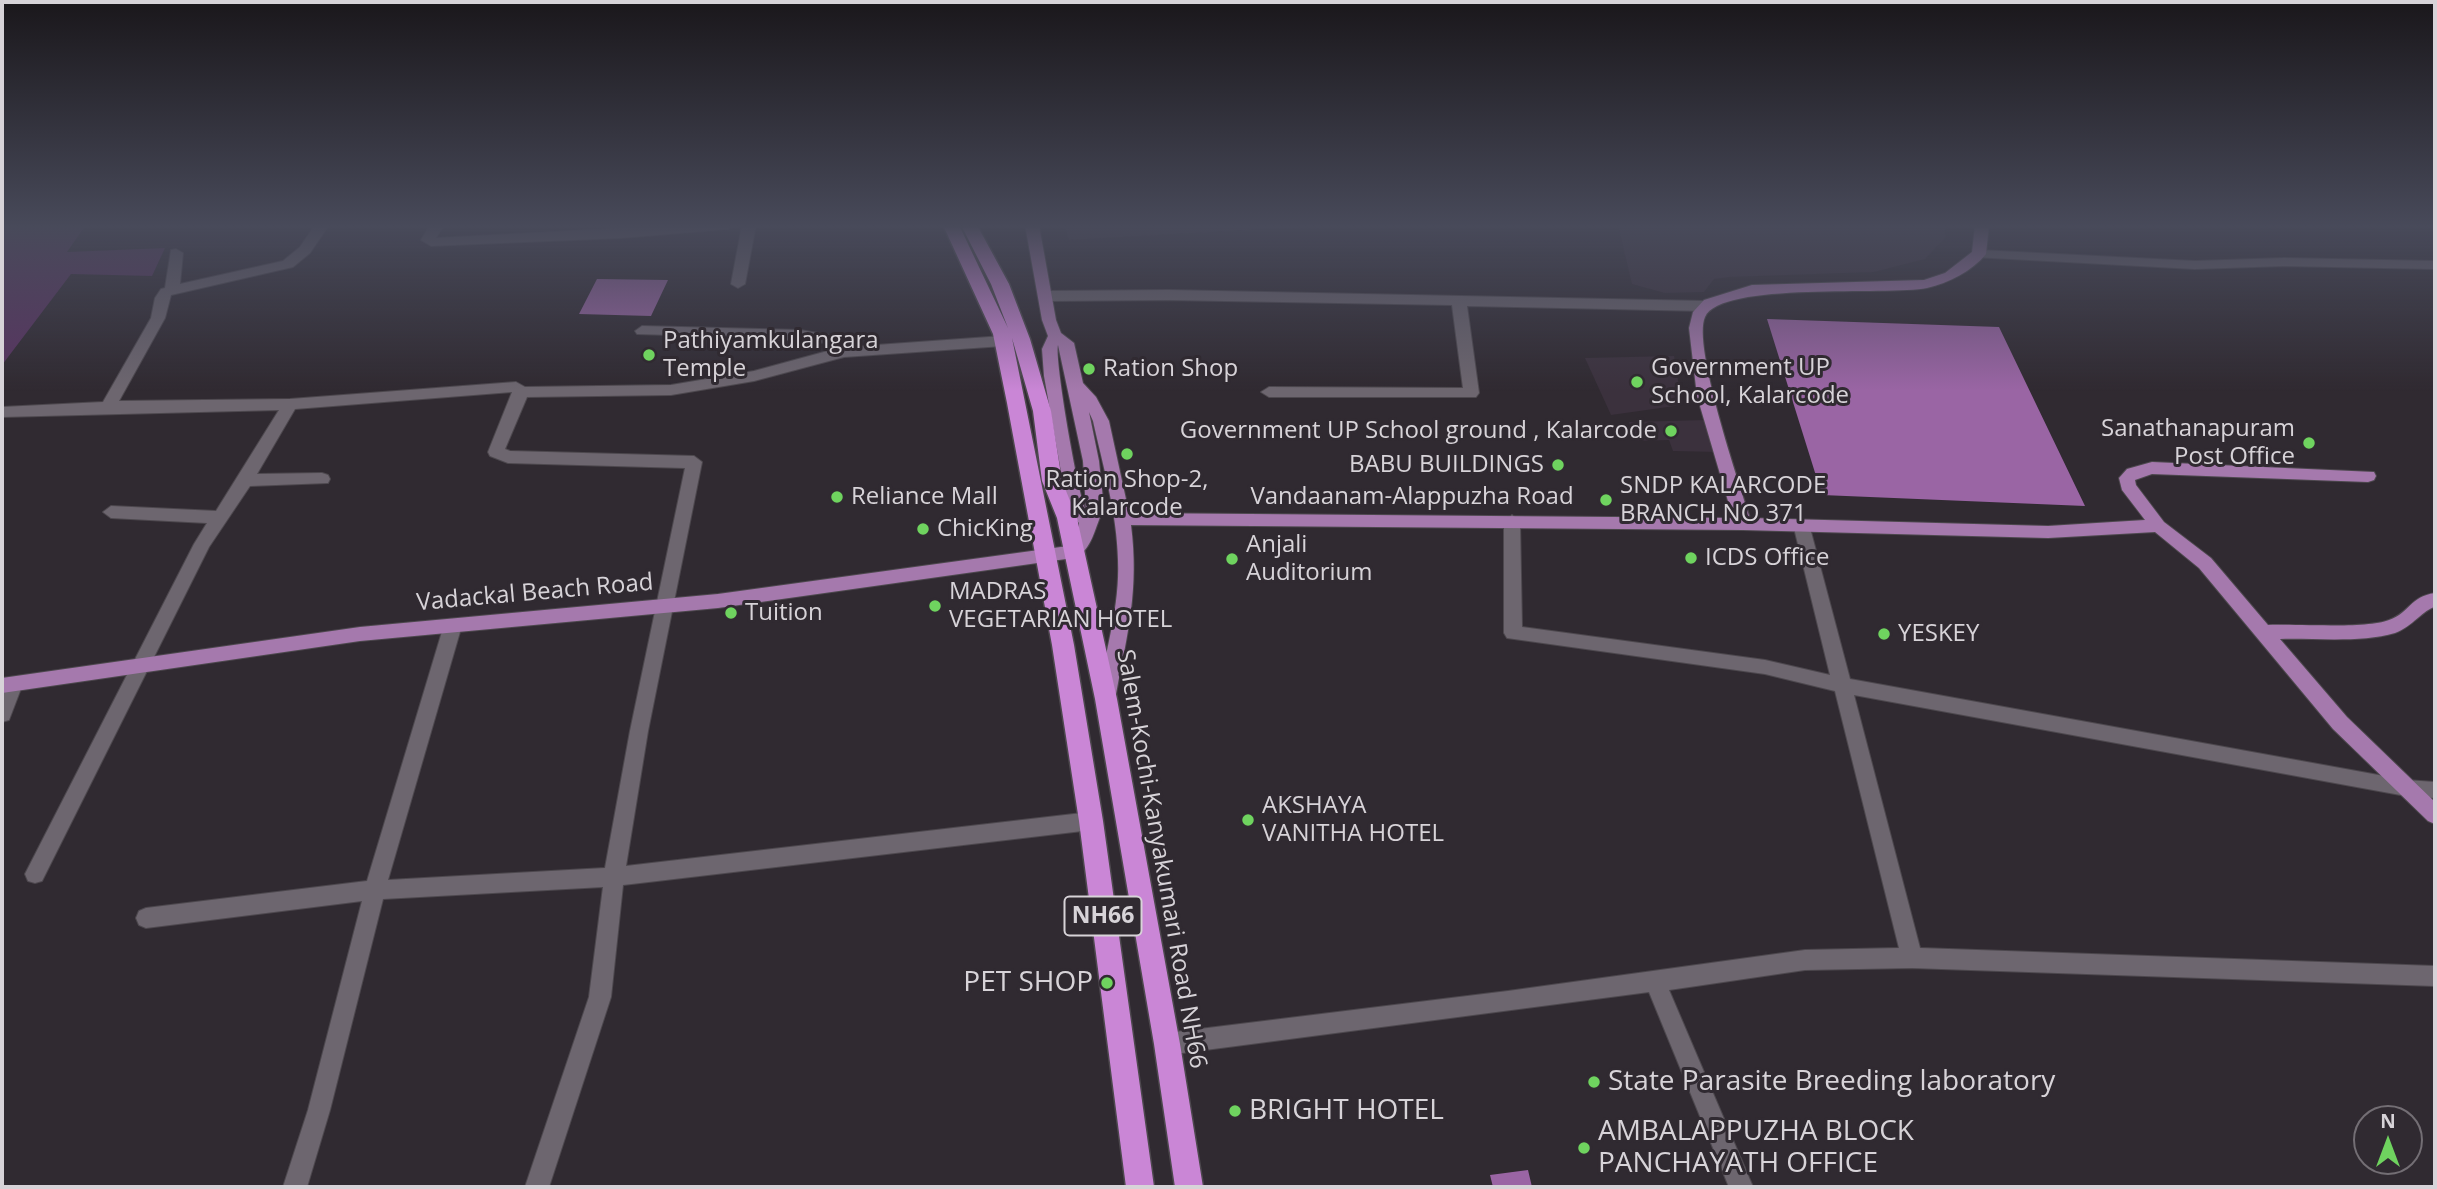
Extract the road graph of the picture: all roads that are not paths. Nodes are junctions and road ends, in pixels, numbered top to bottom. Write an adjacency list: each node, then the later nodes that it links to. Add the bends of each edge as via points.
1 (174, 280): 9 (street)
2 (212, 280): 9 (street)
3 (739, 280): 8 (street)
4 (978, 280): 15 (highway, NH66)
5 (998, 280): 34 (highway, Salem-Kochi-Kanyakumari Road NH66 / NH66, via 1041,408 1052,481 1067,517)
6 (1043, 280): 10 (main road)
7 (1936, 280): 12 (main road, via 1752,290)
8 (738, 284)
9 (173, 289): 21 (street, via 162,298 159,318)
10 (1046, 296): 11 (street); 14 (main road)
11 (1459, 301): 12 (street); 19 (street, via 1471,393)
12 (1705, 306): 31 (main road, via 1696,328 1705,396)
13 (642, 331): 16 (street, via 800,335 836,340)
14 (1055, 336): 17 (main road, via 1067,343); 29 (main road, via 1049,349 1052,376 1076,512)
15 (1003, 341): 16 (street); 35 (highway, NH66)
16 (844, 352): 18 (street, via 754,376 671,390)
17 (1078, 387): 28 (main road, via 1101,421); 29 (main road, via 1096,509)
18 (521, 392): 20 (street, via 505,387); 37 (street, via 496,453 694,462)
19 (1269, 392)
20 (290, 404): 21 (street); 25 (street)
21 (108, 407): 22 (street)
22 (2, 412)
23 (2368, 477): 32 (main road, via 2152,468 2133,473 2127,478 2128,486)
24 (322, 479): 25 (street)
25 (245, 480): 27 (street)
26 (111, 512): 27 (street)
27 (220, 517): 40 (street)
28 (1122, 519): 30 (main road, Vandaanam-Alappuzha Road); 43 (main road, via 1126,595)
29 (1087, 521): 34 (main road, via 1087,534)
30 (1512, 521): 31 (main road, Vandaanam-Alappuzha Road); 42 (street, via 1513,633 1765,667)
31 (1744, 524): 33 (main road, Vandaanam-Alappuzha Road)
32 (2158, 526): 33 (main road, Vandaanam-Alappuzha Road, via 2048,532); 39 (main road, via 2205,563)
33 (1802, 527): 42 (street)
34 (1073, 552): 35 (main road, Vadackal Beach Road); 43 (highway, Salem-Kochi-Kanyakumari Road NH66 / NH66)
35 (1044, 555): 37 (main road, Vadackal Beach Road); 48 (highway, NH66)
36 (2435, 600): 39 (main road, via 2423,602 2411,618 2379,630)
37 (662, 606): 38 (main road, Vadackal Beach Road); 50 (street)
38 (453, 625): 40 (main road, Vadackal Beach Road); 51 (street)
39 (2266, 632): 45 (main road, via 2340,723)
40 (139, 667): 41 (main road, Vadackal Beach Road); 49 (street)
41 (8, 686): 44 (street)
42 (1844, 686): 45 (street); 53 (street)
43 (1106, 699): 56 (highway, Salem-Kochi-Kanyakumari Road NH66 / NH66)
44 (2, 714)
45 (2406, 788): 46 (street); 47 (main road)
46 (2435, 790)
47 (2435, 815)
48 (1091, 821): 50 (street); 59 (highway, NH66)
49 (35, 874)
50 (614, 877): 51 (street); 58 (street, via 600,997)
51 (375, 890): 52 (street); 57 (street)
52 (146, 918)
53 (1912, 958): 54 (street); 55 (street, via 1805,960)
54 (2435, 976)
55 (1655, 981): 56 (street); 61 (street)
56 (1167, 1044): 60 (highway, Salem-Kochi-Kanyakumari Road NH66 / NH66)
57 (295, 1187)
58 (537, 1187)
59 (1140, 1187)
60 (1189, 1187)
61 (1741, 1187)

